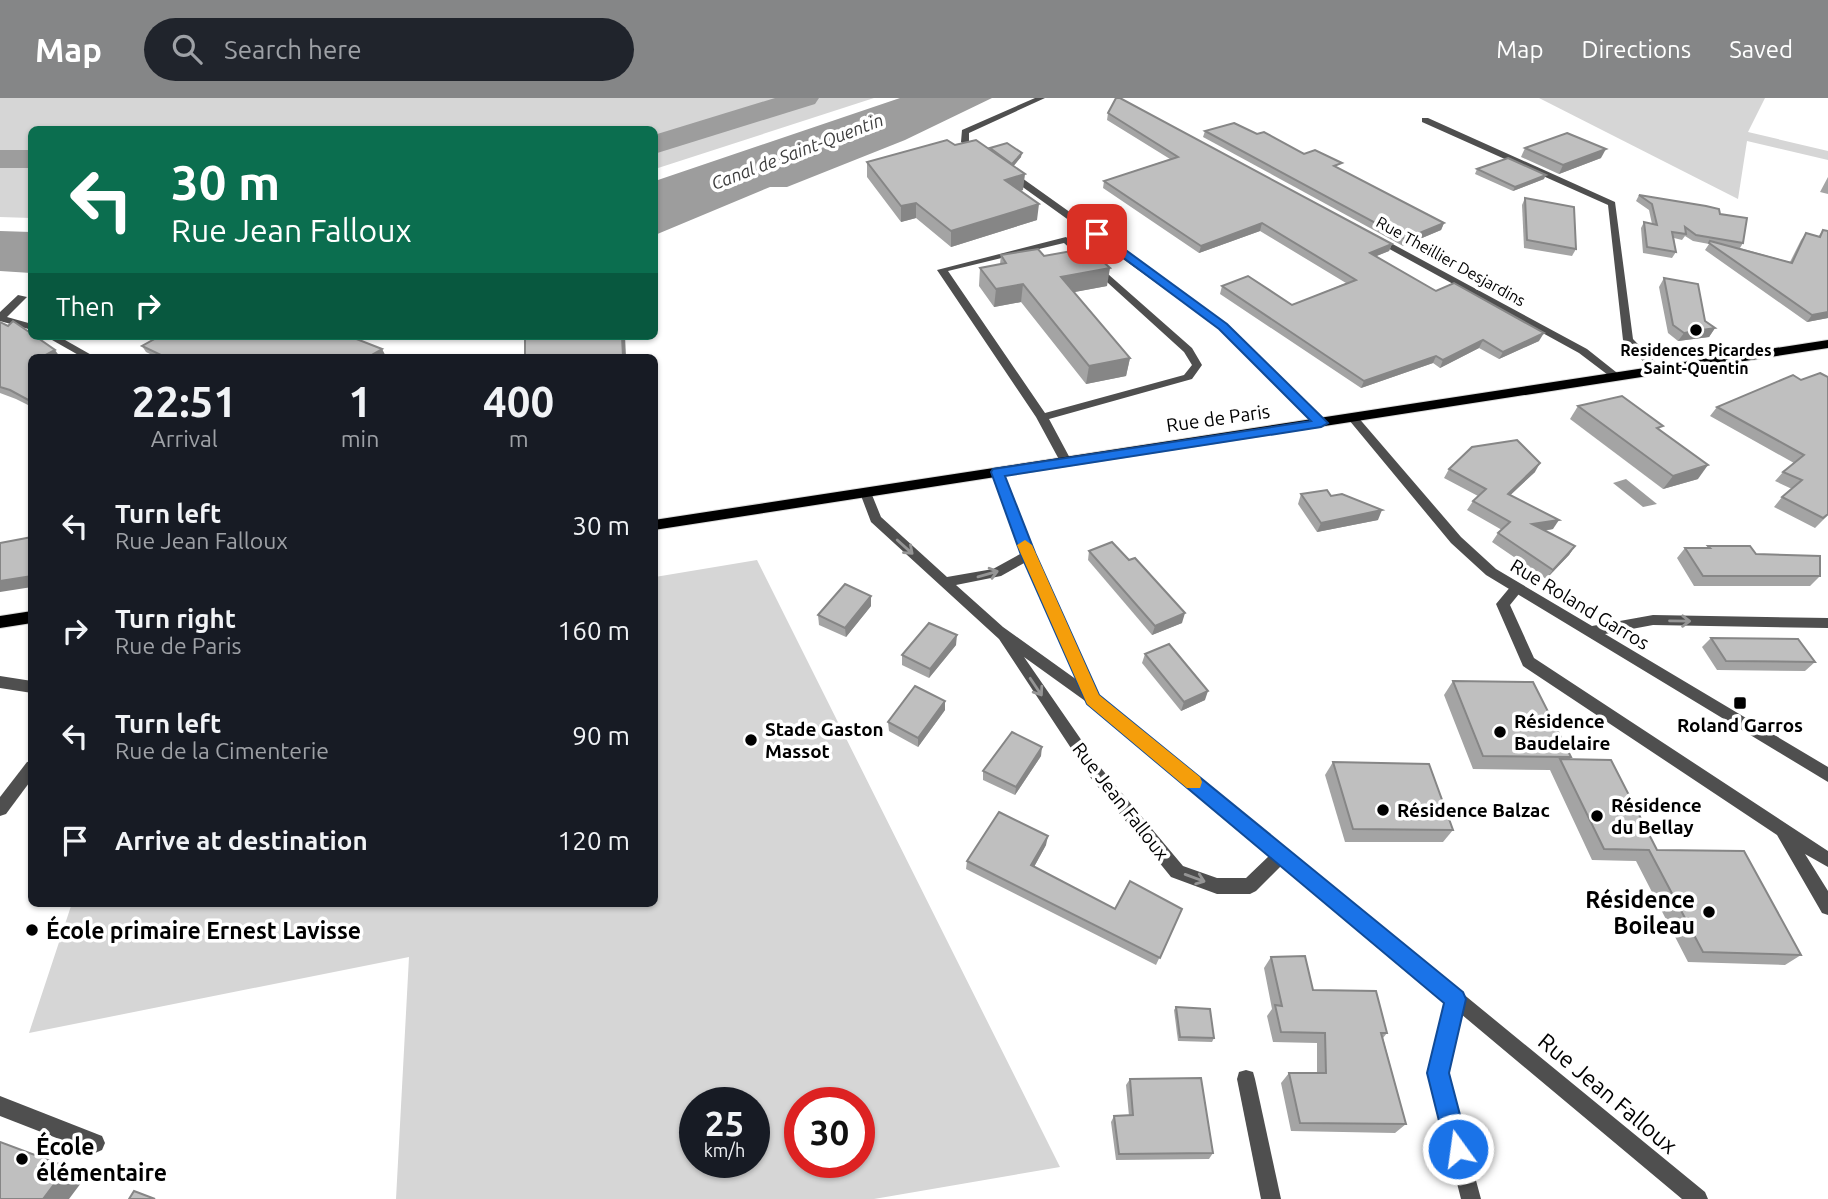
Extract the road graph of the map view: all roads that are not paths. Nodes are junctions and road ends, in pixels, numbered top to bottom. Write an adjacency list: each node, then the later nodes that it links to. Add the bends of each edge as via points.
1 (1041, 98): 14 (street, via 965,132 965,142 1223,327)
2 (1425, 120): 10 (street, via 1612,204 1628,341)
3 (1364, 231): 11 (street, Rue Theillier Desjardins, via 1583,351)
4 (22, 297): 5 (street)
5 (0, 318): 6 (street)
6 (28, 326)
7 (58, 340): 9 (street)
8 (1828, 344): 10 (main road, Rue de Paris)
9 (84, 354)
10 (1658, 371): 11 (main road, Rue de Paris)
11 (1616, 376): 13 (main road, Rue de Paris)
12 (1042, 417): 12 (street, via 1188,377 1197,365 1188,350 1066,240 942,270); 15 (street)
13 (1353, 418): 14 (main road, Rue de Paris); 21 (street, Rue Roland Garros, via 1456,540)
14 (1321, 423): 15 (main road, Rue de Paris)
15 (1066, 461): 16 (main road, Rue de Paris)
16 (997, 472): 17 (main road, Rue de Paris); 19 (street, Rue Jean Falloux)
17 (866, 493): 18 (main road, Rue de Paris); 20 (street, Rue Jean Falloux, one-way to 20, via 875,519)
18 (658, 524)
19 (1028, 555): 20 (street, one-way to 19, via 996,573); 29 (street, Rue Jean Falloux)
20 (944, 582): 25 (street, Rue Jean Falloux)
21 (1516, 589): 26 (street, Rue Roland Garros); 33 (street, via 1503,604 1528,662)
22 (28, 618): 23 (main road)
23 (0, 622)
24 (1828, 623): 26 (street, one-way to 24, via 1653,620)
25 (998, 631): 29 (street, Rue Jean Falloux); 34 (street, Rue Jean Falloux, one-way to 34, via 1095,772 1177,872 1217,886 1250,886)
26 (1588, 632): 31 (street, Rue Roland Garros)
27 (0, 682): 28 (street)
28 (28, 686)
29 (1093, 699): 34 (street, Rue Jean Falloux)
30 (28, 772): 32 (street)
31 (1828, 775)
32 (0, 809)
33 (1782, 829): 35 (street); 36 (street)
34 (1282, 855): 37 (street, Rue Jean Falloux)
35 (1828, 860)
36 (1828, 907)
37 (1455, 999): 42 (street, via 1438,1073); 43 (street, Rue Jean Falloux)
38 (1246, 1079): 41 (street)
39 (0, 1106): 40 (street)
40 (95, 1143)
41 (1271, 1199)
42 (1471, 1199)
43 (1698, 1199)

